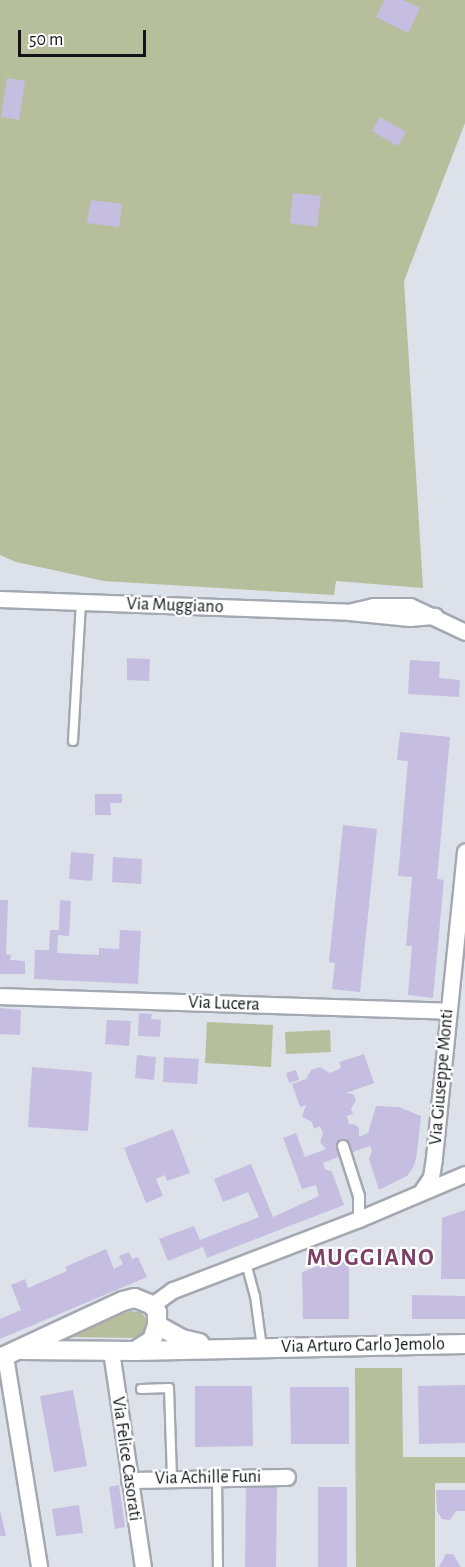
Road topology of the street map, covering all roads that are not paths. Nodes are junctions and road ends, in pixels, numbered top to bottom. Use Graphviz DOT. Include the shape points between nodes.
graph roads {
  1 [pos="0,599"];
  2 [pos="81,603"];
  3 [pos="465,632"];
  4 [pos="73,741"];
  5 [pos="465,852"];
  6 [pos="0,996"];
  7 [pos="448,1011"];
  8 [pos="343,1146"];
  9 [pos="465,1174"];
  10 [pos="422,1192"];
  11 [pos="359,1219"];
  12 [pos="246,1263"];
  13 [pos="152,1305"];
  14 [pos="157,1325"];
  15 [pos="465,1344"];
  16 [pos="228,1347"];
  17 [pos="262,1348"];
  18 [pos="111,1351"];
  19 [pos="135,1351"];
  20 [pos="9,1355"];
  21 [pos="141,1389"];
  22 [pos="217,1477"];
  23 [pos="287,1477"];
  24 [pos="172,1478"];
  25 [pos="129,1480"];
  26 [pos="39,1567"];
  27 [pos="142,1567"];
  28 [pos="218,1567"];
  1 -- 2 [label="street, Via Muggiano"];
  2 -- 3 [label="street, Via Muggiano" via="349,612 373,606 410,606"];
  2 -- 4 [label="lane"];
  5 -- 7 [label="street, Via Giuseppe Monti"];
  6 -- 7 [label="street, Via Lucera"];
  7 -- 10 [label="street, Via Giuseppe Monti" via="432,1173"];
  8 -- 11 [label="street" via="359,1196"];
  9 -- 10 [label="street"];
  10 -- 11 [label="street"];
  11 -- 12 [label="street"];
  12 -- 13 [label="street" via="173,1290"];
  12 -- 17 [label="lane, Via Arturo Carlo Jemolo"];
  13 -- 14 [label="street" via="157,1312"];
  13 -- 20 [label="street" via="135,1298 123,1301"];
  14 -- 16 [label="street, Via Arturo Carlo Jemolo" via="182,1338"];
  14 -- 19 [label="street" via="152,1340"];
  15 -- 17 [label="street, Via Arturo Carlo Jemolo"];
  16 -- 17 [label="street, Via Arturo Carlo Jemolo"];
  16 -- 19 [label="street, Via Arturo Carlo Jemolo"];
  18 -- 19 [label="street, Via Arturo Carlo Jemolo"];
  18 -- 20 [label="street, Via Arturo Carlo Jemolo"];
  18 -- 25 [label="street, Via Felice Casorati"];
  20 -- 26 [label="street"];
  21 -- 24 [label="lane" via="169,1388"];
  22 -- 23 [label="street, Via Achille Funi"];
  22 -- 24 [label="street, Via Achille Funi"];
  22 -- 28 [label="lane"];
  24 -- 25 [label="street, Via Achille Funi"];
  25 -- 27 [label="street, Via Felice Casorati"];
}
